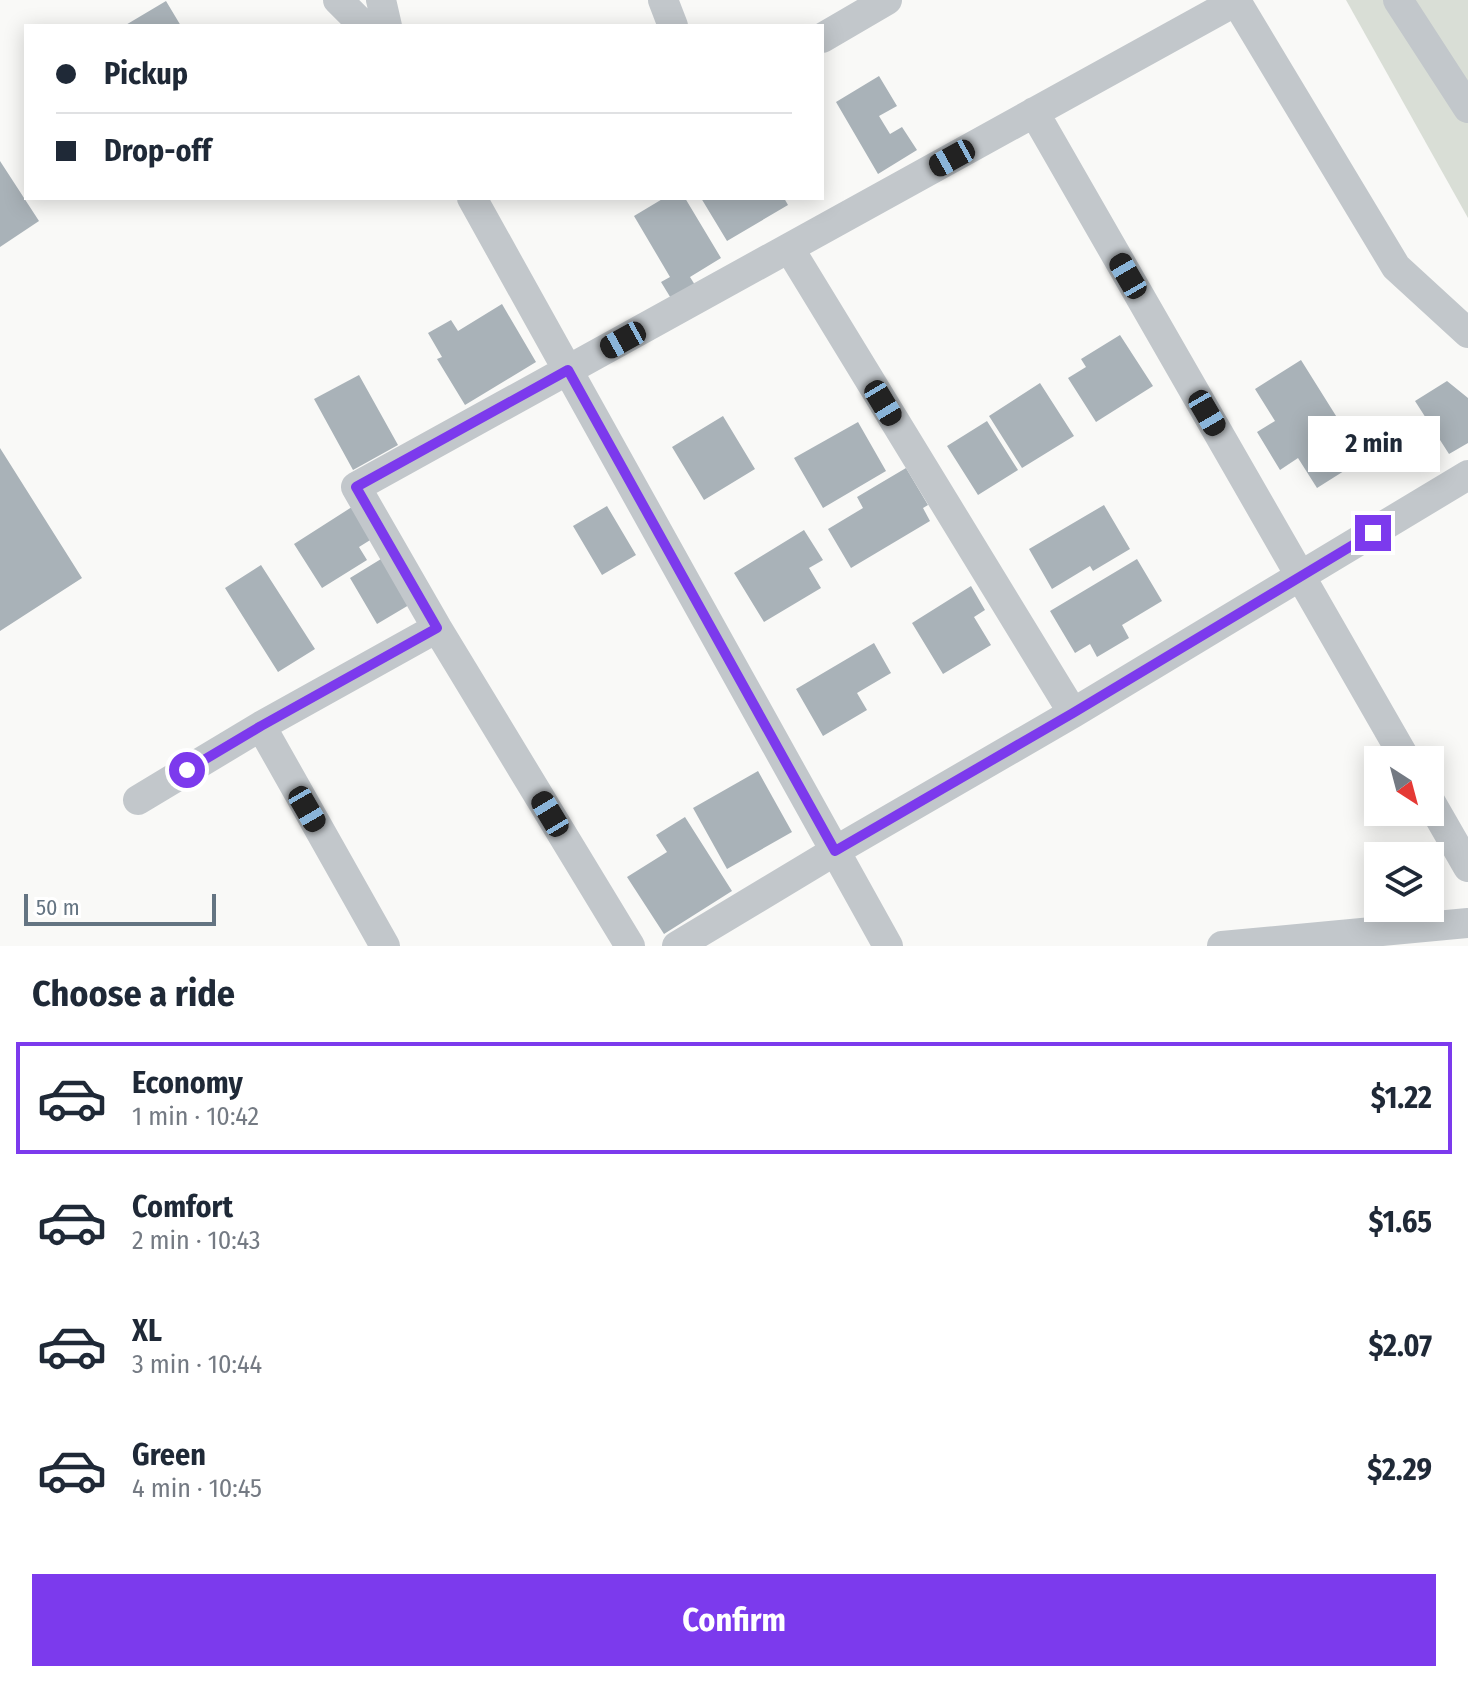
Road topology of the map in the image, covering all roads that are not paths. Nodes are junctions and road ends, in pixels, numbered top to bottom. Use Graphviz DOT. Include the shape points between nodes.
graph roads {
  1 [pos="338,0"];
  2 [pos="381,0"];
  3 [pos="663,0"];
  4 [pos="887,0"];
  5 [pos="1398,0"];
  6 [pos="362,24"];
  7 [pos="387,24"];
  8 [pos="672,24"];
  9 [pos="824,37"];
  10 [pos="1468,108"];
  11 [pos="1034,112"];
  12 [pos="473,200"];
  13 [pos="789,248"];
  14 [pos="1468,333"];
  15 [pos="568,370"];
  16 [pos="1468,475"];
  17 [pos="1301,576"];
  18 [pos="437,628"];
  19 [pos="1073,713"];
  20 [pos="261,726"];
  21 [pos="1398,746"];
  22 [pos="138,800"];
  23 [pos="1444,825"];
  24 [pos="835,851"];
  25 [pos="1468,867"];
  26 [pos="1468,923"];
  27 [pos="385,946"];
  28 [pos="630,946"];
  29 [pos="677,946"];
  30 [pos="888,946"];
  31 [pos="1222,946"];
  1 -- 6 [label="street"];
  2 -- 7 [label="street"];
  3 -- 8 [label="street"];
  4 -- 9 [label="street"];
  5 -- 10 [label="street"];
  11 -- 13 [label="street"];
  11 -- 14 [label="street" via="1236,1 1396,267"];
  11 -- 17 [label="street"];
  12 -- 15 [label="street"];
  13 -- 15 [label="street"];
  13 -- 19 [label="street"];
  15 -- 18 [label="street" via="356,487"];
  15 -- 24 [label="street"];
  16 -- 17 [label="street"];
  17 -- 19 [label="street"];
  17 -- 21 [label="street"];
  18 -- 20 [label="street"];
  18 -- 28 [label="street"];
  19 -- 24 [label="street"];
  20 -- 22 [label="street"];
  20 -- 27 [label="street"];
  23 -- 25 [label="street"];
  24 -- 29 [label="street"];
  24 -- 30 [label="street"];
  26 -- 31 [label="street"];
}
